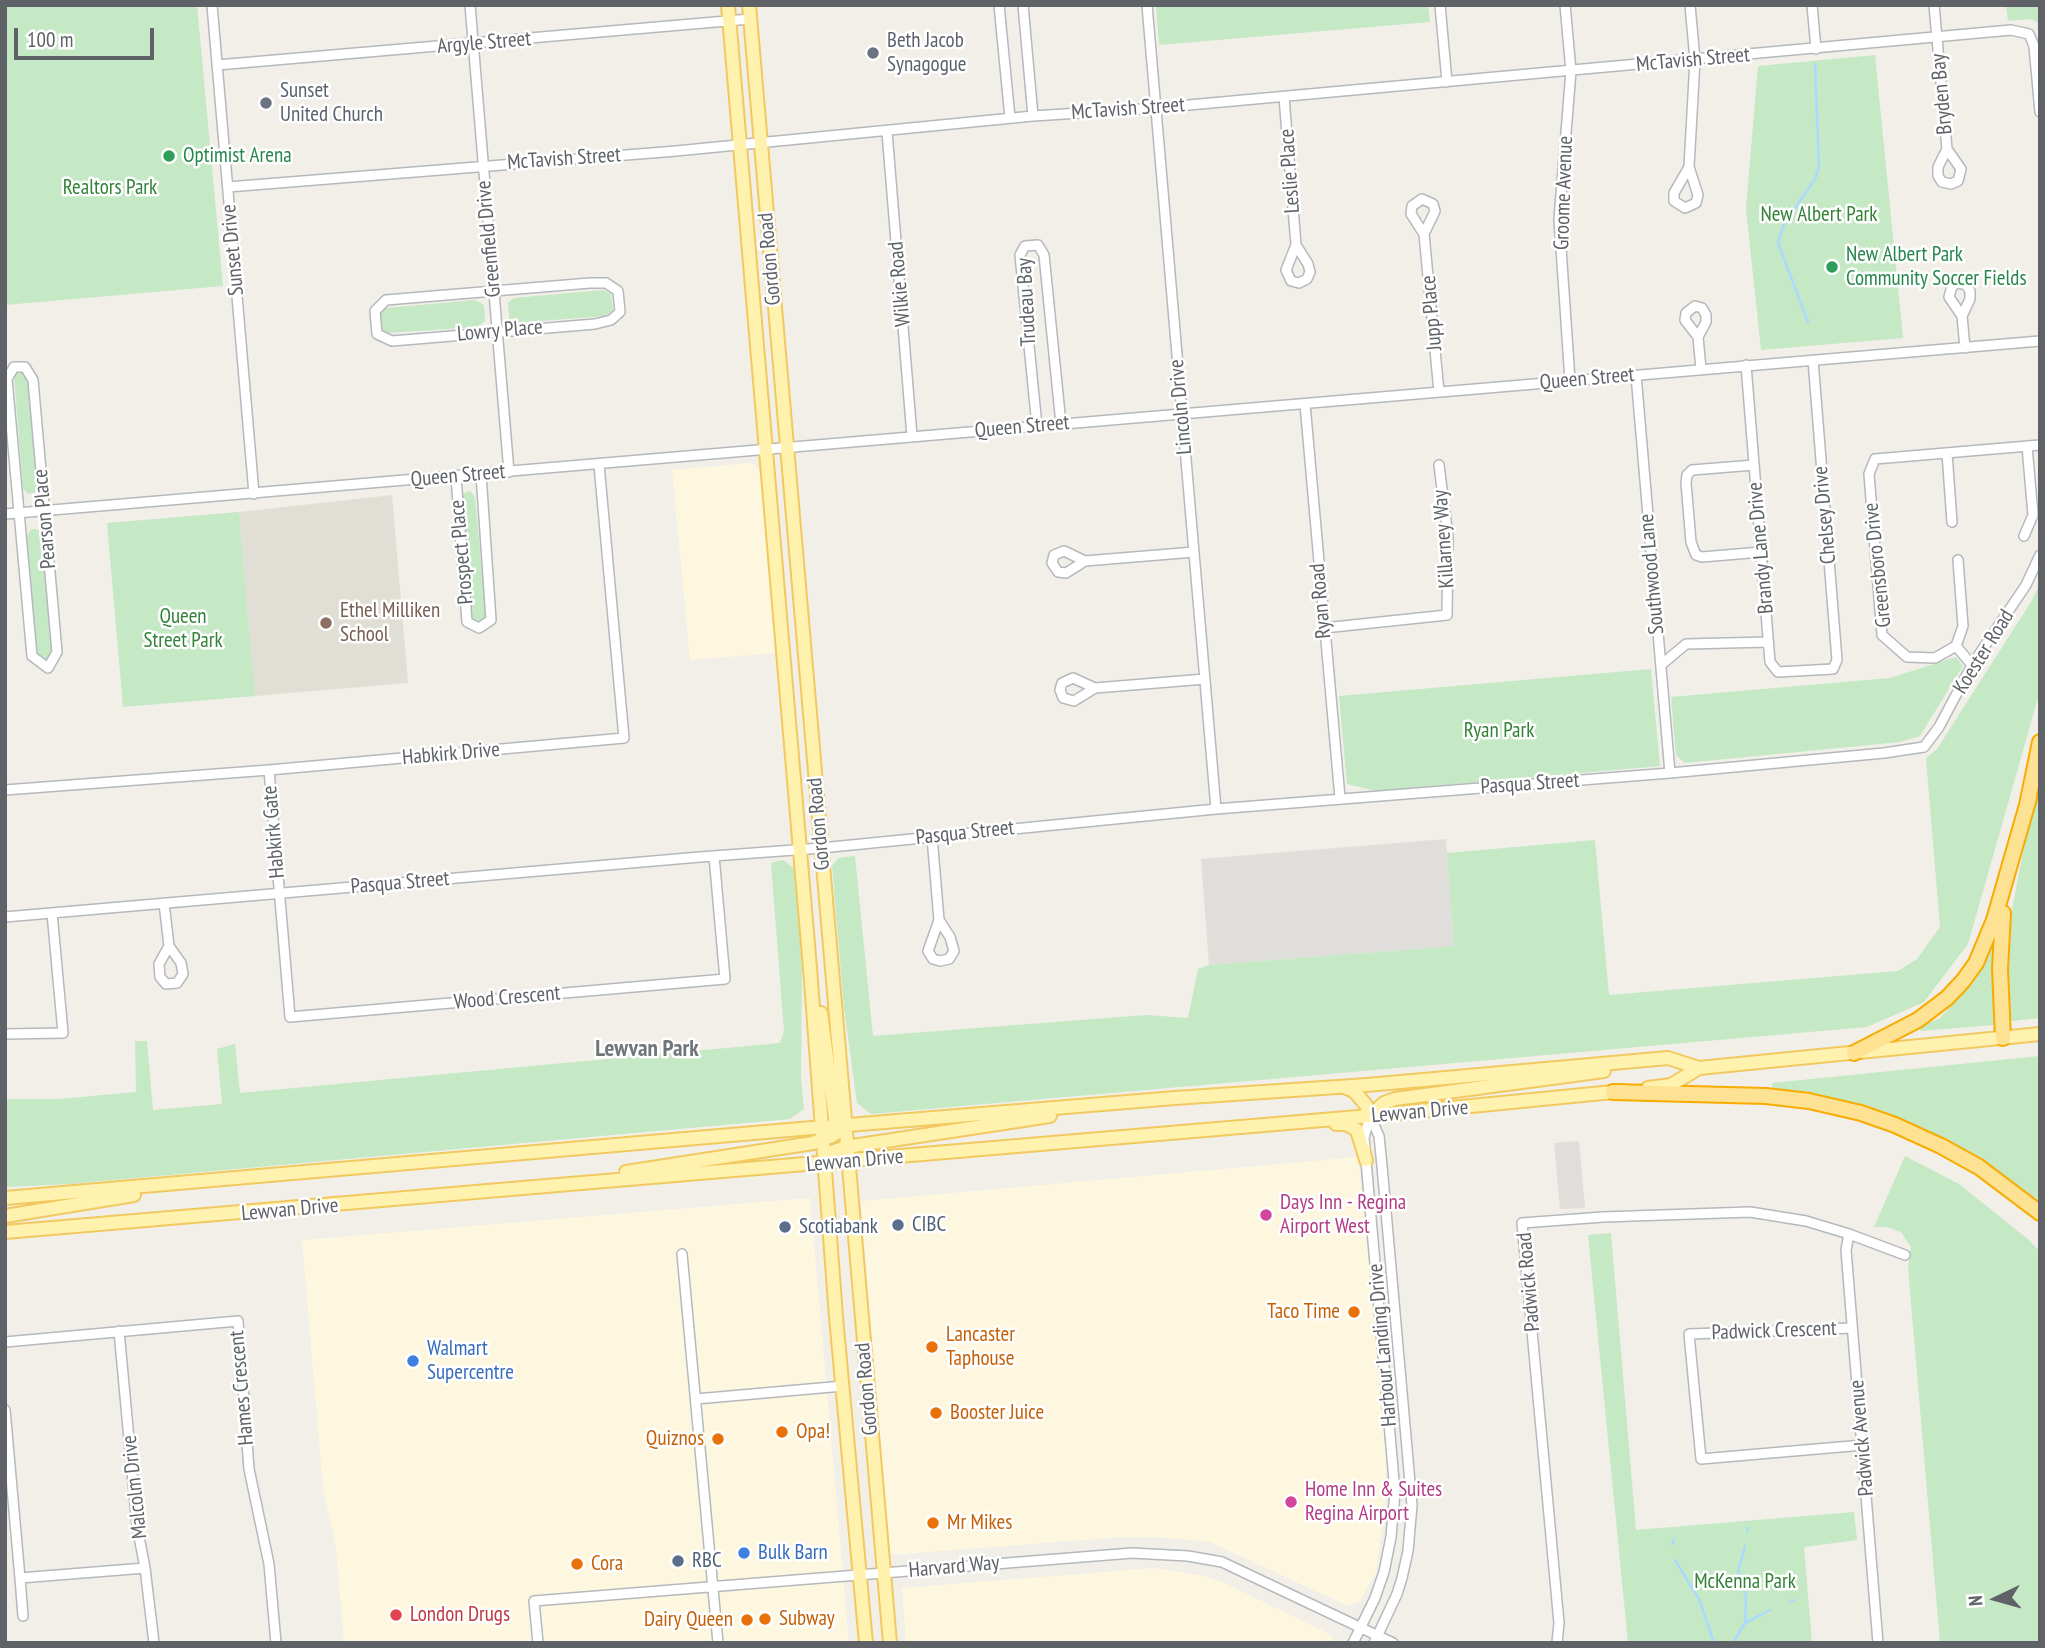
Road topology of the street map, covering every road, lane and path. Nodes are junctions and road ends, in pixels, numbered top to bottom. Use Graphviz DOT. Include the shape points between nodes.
graph roads {
  1 [pos="212,5"];
  2 [pos="470,5"];
  3 [pos="728,5"];
  4 [pos="749,5"];
  5 [pos="999,5"];
  6 [pos="1023,5"];
  7 [pos="1147,5"];
  8 [pos="1440,5"];
  9 [pos="1565,5"];
  10 [pos="1690,5"];
  11 [pos="1812,5"];
  12 [pos="1934,5"];
  13 [pos="750,19"];
  14 [pos="730,21"];
  15 [pos="1937,38"];
  16 [pos="473,44"];
  17 [pos="1816,49"];
  18 [pos="1695,60"];
  19 [pos="217,65"];
  20 [pos="1571,71"];
  21 [pos="1447,82"];
  22 [pos="1284,97"];
  23 [pos="1156,108"];
  24 [pos="2040,112"];
  25 [pos="1033,116"];
  26 [pos="1010,118"];
  27 [pos="887,132"];
  28 [pos="760,143"];
  29 [pos="739,145"];
  30 [pos="1947,149"];
  31 [pos="483,165"];
  32 [pos="1689,167"];
  33 [pos="228,187"];
  34 [pos="1424,234"];
  35 [pos="1296,245"];
  36 [pos="494,290"];
  37 [pos="1962,316"];
  38 [pos="497,331"];
  39 [pos="1698,337"];
  40 [pos="2040,341"];
  41 [pos="1965,348"];
  42 [pos="1813,360"];
  43 [pos="1746,366"];
  44 [pos="1701,369"];
  45 [pos="1636,375"];
  46 [pos="1570,380"];
  47 [pos="1439,391"];
  48 [pos="1305,404"];
  49 [pos="1182,416"];
  50 [pos="1061,424"];
  51 [pos="1037,426"];
  52 [pos="912,436"];
  53 [pos="2040,445"];
  54 [pos="2027,446"];
  55 [pos="787,448"];
  56 [pos="767,450"];
  57 [pos="1947,453"];
  58 [pos="599,465"];
  59 [pos="1439,465"];
  60 [pos="1754,465"];
  61 [pos="509,472"];
  62 [pos="481,474"];
  63 [pos="456,477"];
  64 [pos="254,494"];
  65 [pos="44,511"];
  66 [pos="21,513"];
  67 [pos="5,514"];
  68 [pos="1952,522"];
  69 [pos="2024,536"];
  70 [pos="1194,552"];
  71 [pos="1761,552"];
  72 [pos="2040,555"];
  73 [pos="1958,560"];
  74 [pos="1085,561"];
  75 [pos="1324,628"];
  76 [pos="1768,642"];
  77 [pos="1956,646"];
  78 [pos="1972,665"];
  79 [pos="1661,666"];
  80 [pos="1833,669"];
  81 [pos="1205,679"];
  82 [pos="1095,688"];
  83 [pos="2040,742"];
  84 [pos="1924,747"];
  85 [pos="269,770"];
  86 [pos="1670,773"];
  87 [pos="5,790"];
  88 [pos="2029,798"];
  89 [pos="1340,799"];
  90 [pos="1216,809"];
  91 [pos="932,837"];
  92 [pos="821,848"];
  93 [pos="800,850"];
  94 [pos="714,856"];
  95 [pos="279,894"];
  96 [pos="164,903"];
  97 [pos="52,913"];
  98 [pos="5,917"];
  99 [pos="939,920"];
  100 [pos="169,946"];
  101 [pos="810,968"];
  102 [pos="5,1034"];
  103 [pos="2040,1034"];
  104 [pos="2003,1038"];
  105 [pos="1854,1053"];
  106 [pos="1668,1058"];
  107 [pos="1699,1068"];
  108 [pos="1342,1087"];
  109 [pos="1613,1092"];
  110 [pos="1175,1098"];
  111 [pos="1370,1116"];
  112 [pos="1259,1126"];
  113 [pos="839,1128"];
  114 [pos="821,1134"];
  115 [pos="843,1148"];
  116 [pos="1366,1160"];
  117 [pos="848,1161"];
  118 [pos="824,1163"];
  119 [pos="231,1177"];
  120 [pos="511,1190"];
  121 [pos="5,1198"];
  122 [pos="2040,1213"];
  123 [pos="5,1216"];
  124 [pos="5,1233"];
  125 [pos="1849,1234"];
  126 [pos="682,1254"];
  127 [pos="1905,1255"];
  128 [pos="1852,1328"];
  129 [pos="119,1331"];
  130 [pos="5,1342"];
  131 [pos="843,1386"];
  132 [pos="696,1399"];
  133 [pos="5,1410"];
  134 [pos="1863,1445"];
  135 [pos="145,1568"];
  136 [pos="883,1574"];
  137 [pos="859,1575"];
  138 [pos="20,1578"];
  139 [pos="713,1587"];
  140 [pos="23,1616"];
  141 [pos="1360,1626"];
  142 [pos="1376,1639"];
  143 [pos="154,1643"];
  144 [pos="276,1643"];
  145 [pos="538,1643"];
  146 [pos="719,1643"];
  147 [pos="866,1643"];
  148 [pos="890,1643"];
  149 [pos="1353,1643"];
  150 [pos="1393,1643"];
  151 [pos="1557,1643"];
  152 [pos="1878,1643"];
  1 -- 19 [label="street, Sunset Drive"];
  2 -- 16 [label="street, Greenfield Drive"];
  3 -- 14 [label="main road, Gordon Road"];
  4 -- 13 [label="main road, Gordon Road"];
  5 -- 26 [label="street"];
  6 -- 25 [label="street"];
  7 -- 23 [label="street, Lincoln Drive"];
  8 -- 21 [label="street"];
  9 -- 20 [label="street, Groome Avenue"];
  10 -- 18 [label="street"];
  11 -- 17 [label="street"];
  12 -- 15 [label="street, Bryden Bay"];
  13 -- 14 [label="street, Argyle Street"];
  13 -- 28 [label="main road, Gordon Road"];
  14 -- 16 [label="street, Argyle Street"];
  14 -- 29 [label="main road, Gordon Road"];
  15 -- 17 [label="street, McTavish Street"];
  15 -- 24 [label="street, McTavish Street" via="2011,30 2029,34"];
  15 -- 30 [label="street, Bryden Bay"];
  16 -- 19 [label="street, Argyle Street"];
  16 -- 31 [label="street, Greenfield Drive"];
  17 -- 18 [label="street, McTavish Street"];
  18 -- 20 [label="street, McTavish Street"];
  18 -- 32 [label="street"];
  19 -- 33 [label="street, Sunset Drive"];
  20 -- 21 [label="street, McTavish Street"];
  20 -- 46 [label="street, Groome Avenue" via="1559,219"];
  21 -- 22 [label="street, McTavish Street"];
  22 -- 23 [label="street, McTavish Street"];
  22 -- 35 [label="street, Leslie Place"];
  23 -- 25 [label="street, McTavish Street"];
  23 -- 49 [label="street, Lincoln Drive"];
  25 -- 26 [label="street, McTavish Street"];
  26 -- 27 [label="street, McTavish Street"];
  27 -- 28 [label="street, McTavish Street"];
  27 -- 52 [label="street, Wilkie Road"];
  28 -- 29 [label="street, McTavish Street"];
  28 -- 55 [label="main road, Gordon Road"];
  29 -- 31 [label="street, McTavish Street"];
  29 -- 56 [label="main road, Gordon Road"];
  31 -- 33 [label="street, McTavish Street"];
  31 -- 36 [label="street, Greenfield Drive"];
  33 -- 64 [label="street, Sunset Drive"];
  34 -- 47 [label="street, Jupp Place"];
  36 -- 38 [label="street, Greenfield Drive"];
  36 -- 38 [label="street, Lowry Place" via="386,300 375,311 377,334 392,341"];
  36 -- 38 [label="street, Lowry Place" via="606,283 618,291 620,312 595,324"];
  37 -- 41 [label="street"];
  38 -- 61 [label="street, Greenfield Drive"];
  39 -- 44 [label="street"];
  40 -- 41 [label="street, Queen Street"];
  41 -- 42 [label="street, Queen Street"];
  42 -- 43 [label="street, Queen Street"];
  42 -- 80 [label="street, Chelsey Drive" via="1837,660"];
  43 -- 44 [label="street, Queen Street"];
  43 -- 60 [label="street, Brandy Lane Drive"];
  44 -- 45 [label="street, Queen Street"];
  45 -- 46 [label="street, Queen Street"];
  45 -- 79 [label="street, Southwood Lane"];
  46 -- 47 [label="street, Queen Street"];
  47 -- 48 [label="street, Queen Street"];
  48 -- 49 [label="street, Queen Street"];
  48 -- 75 [label="street, Ryan Road"];
  49 -- 50 [label="street, Queen Street"];
  49 -- 70 [label="street, Lincoln Drive"];
  50 -- 51 [label="street, Queen Street"];
  50 -- 51 [label="street, Trudeau Bay" via="1044,255 1038,245 1025,246 1020,255"];
  51 -- 52 [label="street, Queen Street"];
  52 -- 55 [label="street, Queen Street"];
  53 -- 54 [label="street, Greensboro Drive"];
  54 -- 57 [label="street, Greensboro Drive"];
  54 -- 69 [label="street" via="2033,515"];
  55 -- 56 [label="street, Queen Street"];
  55 -- 92 [label="main road, Gordon Road"];
  56 -- 58 [label="street, Queen Street"];
  56 -- 93 [label="main road, Gordon Road"];
  57 -- 68 [label="street"];
  57 -- 77 [label="street, Greensboro Drive" via="1875,459 1869,474 1882,635 1907,657 1935,657"];
  58 -- 61 [label="street, Queen Street"];
  58 -- 85 [label="street, Habkirk Drive" via="624,738"];
  59 -- 75 [label="street, Killarney Way" via="1448,536 1447,615"];
  60 -- 71 [label="street, Brandy Lane Drive"];
  60 -- 71 [label="street" via="1692,470 1687,475 1687,495 1696,555"];
  61 -- 62 [label="street, Queen Street"];
  62 -- 63 [label="street, Queen Street"];
  62 -- 63 [label="street, Prospect Place" via="492,620 479,628 467,622"];
  63 -- 64 [label="street, Queen Street"];
  64 -- 65 [label="street, Queen Street"];
  65 -- 66 [label="street, Queen Street"];
  65 -- 66 [label="street, Pearson Place" via="33,380 24,366 14,367 7,379"];
  65 -- 66 [label="street, Pearson Place" via="57,652 48,667 32,656"];
  66 -- 67 [label="street, Queen Street"];
  70 -- 74 [label="street"];
  70 -- 81 [label="street, Lincoln Drive"];
  71 -- 76 [label="street, Brandy Lane Drive"];
  72 -- 78 [label="street, Koester Road" via="2026,585"];
  73 -- 77 [label="street" via="1963,626"];
  75 -- 89 [label="street, Ryan Road"];
  76 -- 79 [label="street" via="1686,643"];
  76 -- 80 [label="street, Brandy Lane Drive" via="1770,662 1778,672"];
  77 -- 78 [label="street"];
  78 -- 84 [label="street, Koester Road"];
  79 -- 86 [label="street, Southwood Lane"];
  81 -- 82 [label="street"];
  81 -- 90 [label="street, Lincoln Drive"];
  83 -- 88 [label="highway"];
  84 -- 86 [label="street, Pasqua Street"];
  85 -- 87 [label="street, Habkirk Drive"];
  85 -- 95 [label="street, Habkirk Gate"];
  86 -- 89 [label="street, Pasqua Street"];
  88 -- 104 [label="highway" via="2002,919"];
  88 -- 105 [label="highway" via="1994,920 1969,973 1918,1020"];
  89 -- 90 [label="street, Pasqua Street"];
  90 -- 91 [label="street, Pasqua Street"];
  91 -- 92 [label="street, Pasqua Street"];
  91 -- 99 [label="street"];
  92 -- 93 [label="street, Pasqua Street"];
  92 -- 113 [label="main road, Gordon Road"];
  93 -- 94 [label="street, Pasqua Street"];
  93 -- 101 [label="main road, Gordon Road"];
  94 -- 95 [label="street, Pasqua Street"];
  94 -- 95 [label="street, Wood Crescent" via="725,979 290,1017"];
  95 -- 96 [label="street, Pasqua Street"];
  96 -- 97 [label="street, Pasqua Street"];
  96 -- 100 [label="street"];
  97 -- 98 [label="street, Pasqua Street"];
  97 -- 102 [label="street" via="63,1033"];
  101 -- 113 [label="main road" via="817,985"];
  101 -- 114 [label="main road, Gordon Road"];
  103 -- 104 [label="main road, Lewvan Drive"];
  104 -- 105 [label="main road, Lewvan Drive"];
  105 -- 107 [label="main road, Lewvan Drive"];
  106 -- 107 [label="main road, Lewvan Drive"];
  106 -- 108 [label="main road, Lewvan Drive"];
  106 -- 111 [label="main road" via="1600,1072 1395,1099 1384,1102"];
  107 -- 109 [label="main road, Lewvan Drive" via="1671,1085"];
  108 -- 110 [label="main road, Lewvan Drive"];
  108 -- 111 [label="main road" via="1354,1091"];
  109 -- 111 [label="main road, Lewvan Drive"];
  109 -- 122 [label="highway" via="1766,1096 1861,1113 1979,1167"];
  110 -- 113 [label="main road, Lewvan Drive"];
  110 -- 115 [label="main road"];
  111 -- 112 [label="main road, Lewvan Drive"];
  111 -- 116 [label="street, Harbour Landing Drive" via="1364,1138"];
  111 -- 142 [label="street, Harbour Landing Drive" via="1379,1136 1412,1505 1402,1578"];
  112 -- 116 [label="main road" via="1346,1124 1357,1130"];
  112 -- 117 [label="main road, Lewvan Drive"];
  113 -- 114 [label="main road"];
  113 -- 115 [label="main road, Gordon Road"];
  114 -- 118 [label="main road, Gordon Road"];
  114 -- 119 [label="main road, Lewvan Drive"];
  114 -- 120 [label="main road" via="800,1146"];
  115 -- 117 [label="main road, Gordon Road"];
  115 -- 118 [label="main road" via="826,1155"];
  116 -- 141 [label="street, Harbour Landing Drive" via="1395,1492 1384,1572"];
  117 -- 118 [label="main road, Lewvan Drive"];
  117 -- 136 [label="main road, Gordon Road"];
  118 -- 120 [label="main road, Lewvan Drive"];
  118 -- 131 [label="main road, Gordon Road"];
  119 -- 121 [label="main road, Lewvan Drive"];
  119 -- 123 [label="main road"];
  120 -- 124 [label="main road, Lewvan Drive"];
  125 -- 127 [label="street, Padwick Road"];
  125 -- 128 [label="street, Padwick Avenue" via="1846,1250"];
  125 -- 151 [label="street, Padwick Road" via="1750,1212 1522,1223 1559,1623"];
  126 -- 132 [label="street"];
  128 -- 134 [label="street, Padwick Avenue"];
  128 -- 134 [label="street, Padwick Crescent" via="1689,1334 1700,1459"];
  129 -- 130 [label="street, Hames Crescent"];
  129 -- 135 [label="street, Malcolm Drive"];
  129 -- 144 [label="street, Hames Crescent" via="238,1321 249,1469 269,1564"];
  131 -- 132 [label="street"];
  131 -- 137 [label="main road, Gordon Road"];
  132 -- 139 [label="street"];
  133 -- 138 [label="street"];
  134 -- 152 [label="street, Padwick Avenue"];
  135 -- 138 [label="street"];
  135 -- 143 [label="street, Malcolm Drive"];
  136 -- 137 [label="street, Harvard Way"];
  136 -- 141 [label="street, Harvard Way" via="1132,1553 1188,1556 1231,1566"];
  136 -- 148 [label="main road, Gordon Road"];
  137 -- 139 [label="street, Harvard Way"];
  137 -- 147 [label="main road, Gordon Road"];
  138 -- 140 [label="street"];
  139 -- 145 [label="street, Harvard Way" via="534,1601"];
  139 -- 146 [label="street"];
  141 -- 142 [label="street, Harvard Way"];
  141 -- 149 [label="street, Harbour Landing Drive"];
  142 -- 150 [label="street, Harvard Way"];
}
